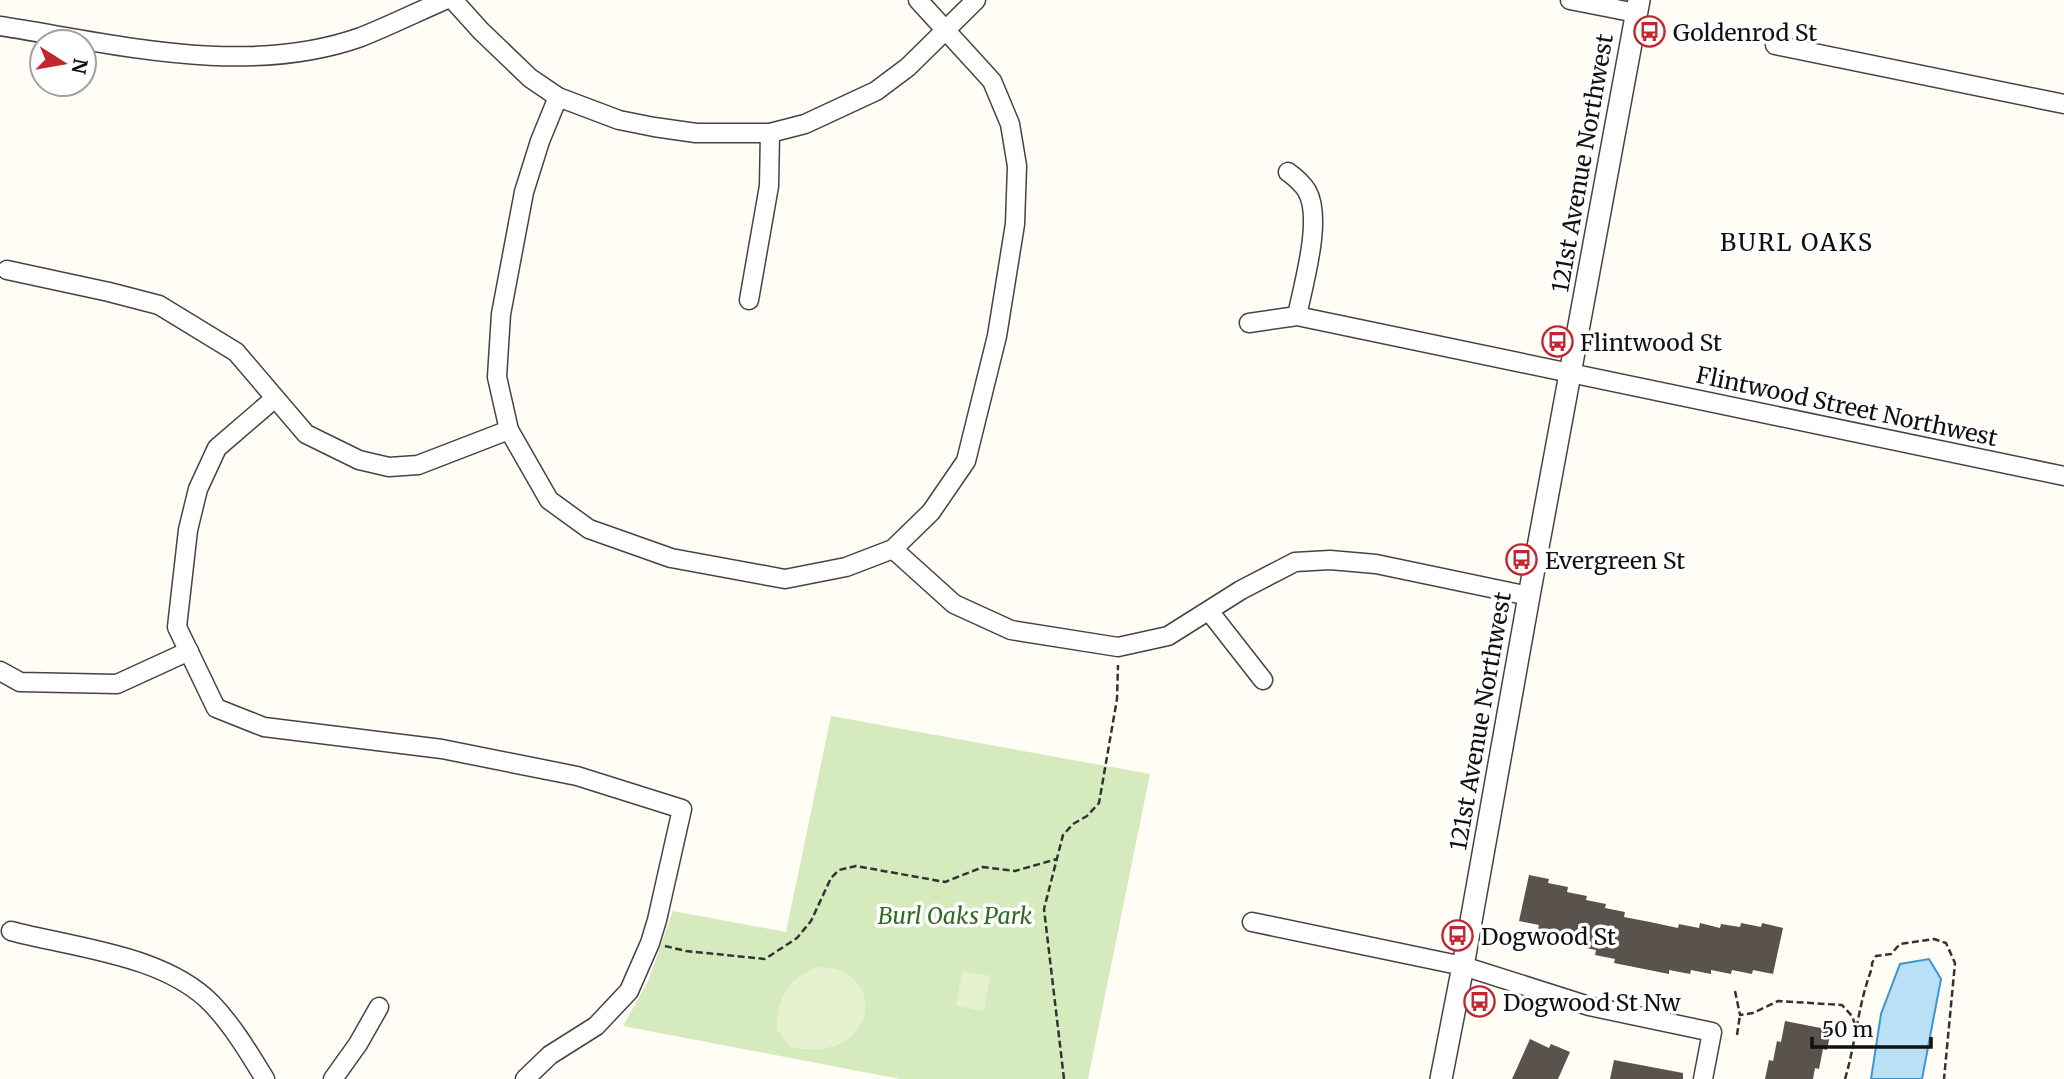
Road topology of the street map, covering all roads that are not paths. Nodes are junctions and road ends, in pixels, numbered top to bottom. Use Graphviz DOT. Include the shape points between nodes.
graph roads {
  1 [pos="444,0"];
  2 [pos="453,0"];
  3 [pos="918,0"];
  4 [pos="976,0"];
  5 [pos="1570,0"];
  6 [pos="1637,6"];
  7 [pos="0,26"];
  8 [pos="947,29"];
  9 [pos="1775,45"];
  10 [pos="558,97"];
  11 [pos="2064,104"];
  12 [pos="770,133"];
  13 [pos="1288,172"];
  14 [pos="7,270"];
  15 [pos="749,300"];
  16 [pos="1297,316"];
  17 [pos="1249,323"];
  18 [pos="1569,374"];
  19 [pos="274,399"];
  20 [pos="509,430"];
  21 [pos="2064,476"];
  22 [pos="893,549"];
  23 [pos="1529,596"];
  24 [pos="1209,611"];
  25 [pos="189,651"];
  26 [pos="0,671"];
  27 [pos="1263,680"];
  28 [pos="1252,922"];
  29 [pos="11,931"];
  30 [pos="1463,966"];
  31 [pos="379,1007"];
  32 [pos="265,1079"];
  33 [pos="333,1079"];
  34 [pos="525,1079"];
  35 [pos="1441,1079"];
  36 [pos="1703,1079"];
  1 -- 7 [label="street" via="360,37 286,53 232,57 175,54"];
  2 -- 10 [label="street" via="530,78"];
  3 -- 8 [label="street"];
  4 -- 8 [label="street"];
  5 -- 6 [label="street"];
  6 -- 18 [label="street, 121st Avenue Northwest"];
  8 -- 12 [label="street" via="876,90 805,124"];
  8 -- 22 [label="street" via="992,81 1010,124 1017,166 1016,224 997,337 966,461 931,512"];
  9 -- 11 [label="street"];
  10 -- 12 [label="street" via="619,120 654,127 696,133"];
  10 -- 20 [label="street" via="524,192 501,314 497,377"];
  12 -- 15 [label="street" via="769,186"];
  13 -- 16 [label="street" via="1308,193 1313,214"];
  14 -- 19 [label="street" via="159,305 236,352"];
  16 -- 17 [label="street, Flintwood Street Northwest"];
  16 -- 18 [label="street, Flintwood Street Northwest"];
  18 -- 21 [label="street, Flintwood Street Northwest"];
  18 -- 23 [label="street, 121st Avenue Northwest"];
  19 -- 20 [label="street" via="306,433 359,460 389,467 418,466"];
  19 -- 25 [label="street" via="217,448 198,489 184,555 177,627"];
  20 -- 22 [label="street" via="549,500 589,529 671,558 785,579 846,567"];
  22 -- 24 [label="street" via="954,604 1011,630 1118,647 1168,636"];
  23 -- 24 [label="street" via="1376,564 1295,562"];
  23 -- 30 [label="street, 121st Avenue Northwest"];
  24 -- 27 [label="street"];
  25 -- 26 [label="street" via="117,684 20,682"];
  25 -- 34 [label="street" via="216,708 264,727 442,749 577,776 682,809 650,943 629,991 596,1026 550,1055"];
  28 -- 30 [label="street"];
  29 -- 32 [label="street" via="135,960 179,977 211,1003"];
  30 -- 35 [label="street, 121st Avenue Northwest"];
  30 -- 36 [label="street" via="1589,1006 1712,1032"];
  31 -- 33 [label="street"];
}
